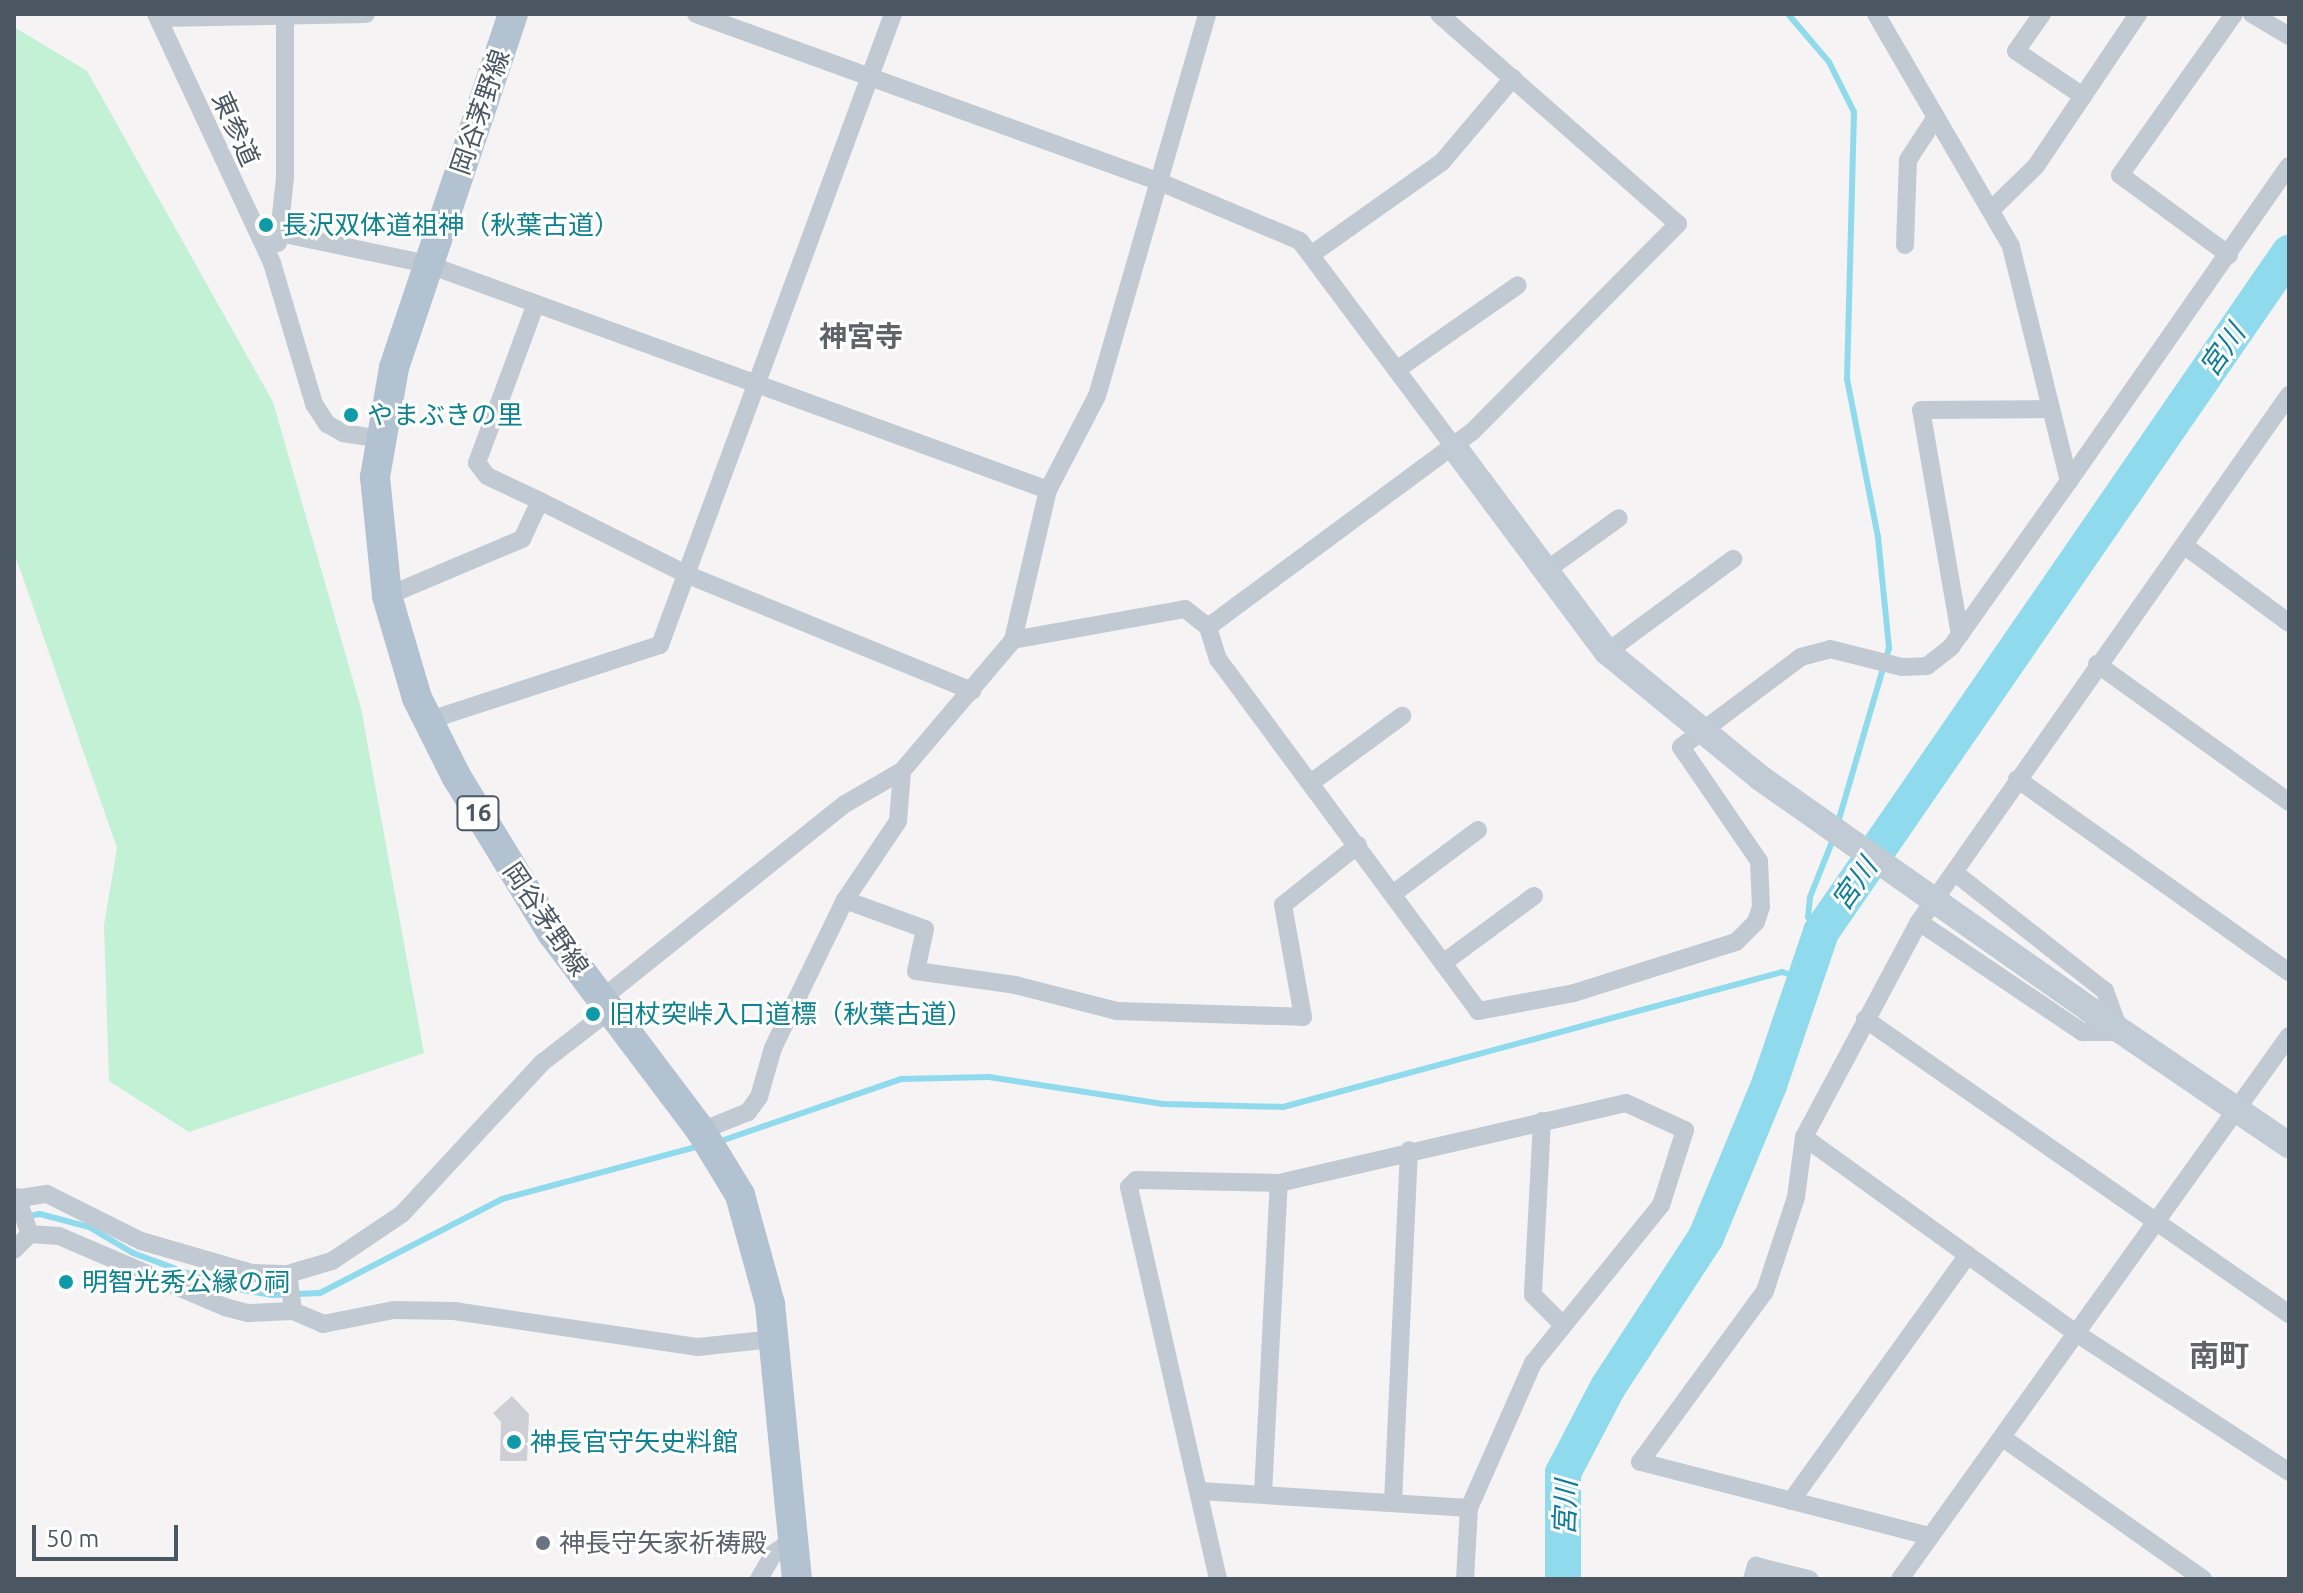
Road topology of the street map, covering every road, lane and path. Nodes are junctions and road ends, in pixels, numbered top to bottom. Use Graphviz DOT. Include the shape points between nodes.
graph roads {
  1 [pos="366,14"];
  2 [pos="513,14"];
  3 [pos="696,14"];
  4 [pos="893,14"];
  5 [pos="1207,14"];
  6 [pos="1439,14"];
  7 [pos="2042,14"];
  8 [pos="2138,14"];
  9 [pos="2234,14"];
  10 [pos="2252,14"];
  11 [pos="1877,15"];
  12 [pos="157,16"];
  13 [pos="285,16"];
  14 [pos="2289,36"];
  15 [pos="869,78"];
  16 [pos="1513,78"];
  17 [pos="2083,96"];
  18 [pos="1936,117"];
  19 [pos="2289,166"];
  20 [pos="1155,180"];
  21 [pos="1991,210"];
  22 [pos="280,233"];
  23 [pos="1905,245"];
  24 [pos="1312,254"];
  25 [pos="2229,255"];
  26 [pos="272,263"];
  27 [pos="427,264"];
  28 [pos="1518,285"];
  29 [pos="535,306"];
  30 [pos="1398,369"];
  31 [pos="760,387"];
  32 [pos="2289,395"];
  33 [pos="2051,409"];
  34 [pos="379,439"];
  35 [pos="1454,447"];
  36 [pos="2069,481"];
  37 [pos="1048,490"];
  38 [pos="540,501"];
  39 [pos="1619,518"];
  40 [pos="2185,546"];
  41 [pos="1733,559"];
  42 [pos="1548,569"];
  43 [pos="688,575"];
  44 [pos="387,596"];
  45 [pos="2289,623"];
  46 [pos="1208,627"];
  47 [pos="1960,635"];
  48 [pos="1013,640"];
  49 [pos="1607,652"];
  50 [pos="2097,664"];
  51 [pos="972,691"];
  52 [pos="1402,716"];
  53 [pos="427,721"];
  54 [pos="1698,731"];
  55 [pos="902,771"];
  56 [pos="2017,779"];
  57 [pos="1312,782"];
  58 [pos="2289,802"];
  59 [pos="1478,830"];
  60 [pos="1358,845"];
  61 [pos="1954,872"];
  62 [pos="1394,893"];
  63 [pos="1534,896"];
  64 [pos="845,900"];
  65 [pos="1919,922"];
  66 [pos="1443,963"];
  67 [pos="2289,972"];
  68 [pos="605,1005"];
  69 [pos="1865,1019"];
  70 [pos="2120,1032"];
  71 [pos="2289,1036"];
  72 [pos="2235,1112"];
  73 [pos="1542,1121"];
  74 [pos="1804,1137"];
  75 [pos="707,1140"];
  76 [pos="2289,1145"];
  77 [pos="1409,1150"];
  78 [pos="1279,1183"];
  79 [pos="17,1201"];
  80 [pos="2155,1225"];
  81 [pos="29,1230"];
  82 [pos="14,1250"];
  83 [pos="1968,1255"];
  84 [pos="292,1294"];
  85 [pos="2289,1314"];
  86 [pos="1563,1325"];
  87 [pos="2079,1335"];
  88 [pos="774,1339"];
  89 [pos="2003,1438"];
  90 [pos="2289,1472"];
  91 [pos="1200,1491"];
  92 [pos="1263,1494"];
  93 [pos="1791,1501"];
  94 [pos="1393,1502"];
  95 [pos="1469,1508"];
  96 [pos="1929,1536"];
  97 [pos="793,1540"];
  98 [pos="759,1579"];
  99 [pos="797,1579"];
  100 [pos="1218,1579"];
  101 [pos="1465,1579"];
  102 [pos="1752,1579"];
  103 [pos="1809,1579"];
  104 [pos="1900,1579"];
  105 [pos="2203,1579"];
  1 -- 13 [label="street"];
  2 -- 27 [label="main road, 岡谷茅野線 / 16"];
  3 -- 15 [label="street"];
  4 -- 15 [label="street"];
  5 -- 20 [label="street"];
  6 -- 16 [label="street"];
  7 -- 17 [label="street" via="2016,51"];
  8 -- 17 [label="street"];
  9 -- 25 [label="street" via="2120,175"];
  10 -- 14 [label="street"];
  11 -- 18 [label="street"];
  12 -- 13 [label="street"];
  12 -- 26 [label="street, 東参道"];
  13 -- 22 [label="street"];
  15 -- 20 [label="street"];
  15 -- 31 [label="street"];
  16 -- 24 [label="street" via="1442,162"];
  16 -- 35 [label="street" via="1678,224"];
  17 -- 21 [label="street" via="2036,166"];
  18 -- 21 [label="street"];
  18 -- 23 [label="street" via="1908,160"];
  19 -- 25 [label="street"];
  20 -- 24 [label="street" via="1280,230"];
  20 -- 37 [label="street" via="1097,396"];
  21 -- 33 [label="street" via="2011,246"];
  22 -- 26 [label="street"];
  22 -- 27 [label="street"];
  24 -- 30 [label="street"];
  25 -- 36 [label="street"];
  26 -- 34 [label="street, 東参道" via="314,404 327,424 343,433"];
  27 -- 29 [label="street"];
  27 -- 34 [label="main road, 岡谷茅野線 / 16"];
  28 -- 30 [label="street"];
  29 -- 31 [label="street"];
  29 -- 38 [label="street" via="477,463 487,476"];
  30 -- 35 [label="street"];
  31 -- 37 [label="street"];
  31 -- 43 [label="street"];
  32 -- 40 [label="street"];
  33 -- 36 [label="street"];
  33 -- 47 [label="street" via="1921,410"];
  34 -- 44 [label="main road, 岡谷茅野線 / 16" via="375,513"];
  35 -- 42 [label="street"];
  35 -- 46 [label="street"];
  36 -- 47 [label="street"];
  37 -- 48 [label="street"];
  38 -- 43 [label="street"];
  38 -- 44 [label="street" via="522,539"];
  39 -- 42 [label="street"];
  40 -- 45 [label="street"];
  40 -- 50 [label="street"];
  41 -- 49 [label="street"];
  42 -- 49 [label="street"];
  43 -- 51 [label="street"];
  43 -- 53 [label="street" via="660,645"];
  44 -- 53 [label="main road, 岡谷茅野線 / 16"];
  46 -- 48 [label="street" via="1185,609"];
  46 -- 57 [label="street" via="1218,659"];
  47 -- 54 [label="street" via="1927,666 1902,667 1830,649 1801,657"];
  48 -- 51 [label="street"];
  49 -- 54 [label="street"];
  50 -- 56 [label="street"];
  50 -- 58 [label="street"];
  51 -- 55 [label="street"];
  52 -- 57 [label="street"];
  53 -- 68 [label="main road, 岡谷茅野線 / 16" via="544,921"];
  54 -- 66 [label="street" via="1681,747 1759,861 1761,907 1756,922 1736,942 1574,993 1478,1011"];
  54 -- 70 [label="street, bridge"];
  55 -- 64 [label="street" via="898,821"];
  55 -- 68 [label="street" via="845,804"];
  56 -- 61 [label="street"];
  56 -- 67 [label="street"];
  57 -- 60 [label="street"];
  59 -- 62 [label="street"];
  60 -- 62 [label="street"];
  60 -- 64 [label="street" via="1283,905 1303,1017 1117,1011 1015,985 916,971 925,929"];
  61 -- 65 [label="street"];
  61 -- 70 [label="street" via="2105,991"];
  62 -- 66 [label="street"];
  63 -- 66 [label="street"];
  64 -- 75 [label="street" via="773,1048 759,1097 748,1112"];
  65 -- 69 [label="street"];
  65 -- 70 [label="street" via="2082,1032"];
  68 -- 75 [label="main road, 岡谷茅野線 / 16"];
  68 -- 84 [label="street" via="543,1062 383,1231 332,1261"];
  69 -- 74 [label="street"];
  69 -- 80 [label="street"];
  70 -- 72 [label="street"];
  71 -- 72 [label="street"];
  72 -- 76 [label="street"];
  72 -- 80 [label="street"];
  73 -- 77 [label="street"];
  73 -- 86 [label="street" via="1533,1295"];
  73 -- 86 [label="street" via="1626,1103 1685,1130 1661,1205"];
  74 -- 83 [label="street"];
  74 -- 93 [label="street" via="1796,1197 1765,1291 1640,1462"];
  75 -- 88 [label="main road, 岡谷茅野線 / 16" via="757,1243"];
  77 -- 78 [label="street"];
  77 -- 94 [label="street"];
  78 -- 91 [label="street" via="1136,1180 1129,1187"];
  78 -- 92 [label="street"];
  79 -- 81 [label="street"];
  79 -- 84 [label="street" via="47,1194 141,1241 252,1273"];
  80 -- 85 [label="street"];
  80 -- 87 [label="street"];
  81 -- 82 [label="street"];
  81 -- 84 [label="street" via="59,1236 248,1313"];
  83 -- 87 [label="street"];
  83 -- 93 [label="street"];
  84 -- 88 [label="street" via="323,1324 394,1310 454,1311 698,1347"];
  86 -- 95 [label="street" via="1533,1363"];
  87 -- 89 [label="street"];
  87 -- 90 [label="street"];
  88 -- 97 [label="main road, 岡谷茅野線 / 16"];
  89 -- 96 [label="street"];
  89 -- 105 [label="street"];
  91 -- 92 [label="street"];
  91 -- 100 [label="street"];
  92 -- 94 [label="street"];
  93 -- 96 [label="street"];
  94 -- 95 [label="street"];
  95 -- 101 [label="street"];
  96 -- 104 [label="street"];
  97 -- 98 [label="street" via="774,1553"];
  97 -- 99 [label="main road, 岡谷茅野線 / 16"];
  102 -- 103 [label="street" via="1756,1566"];
}
